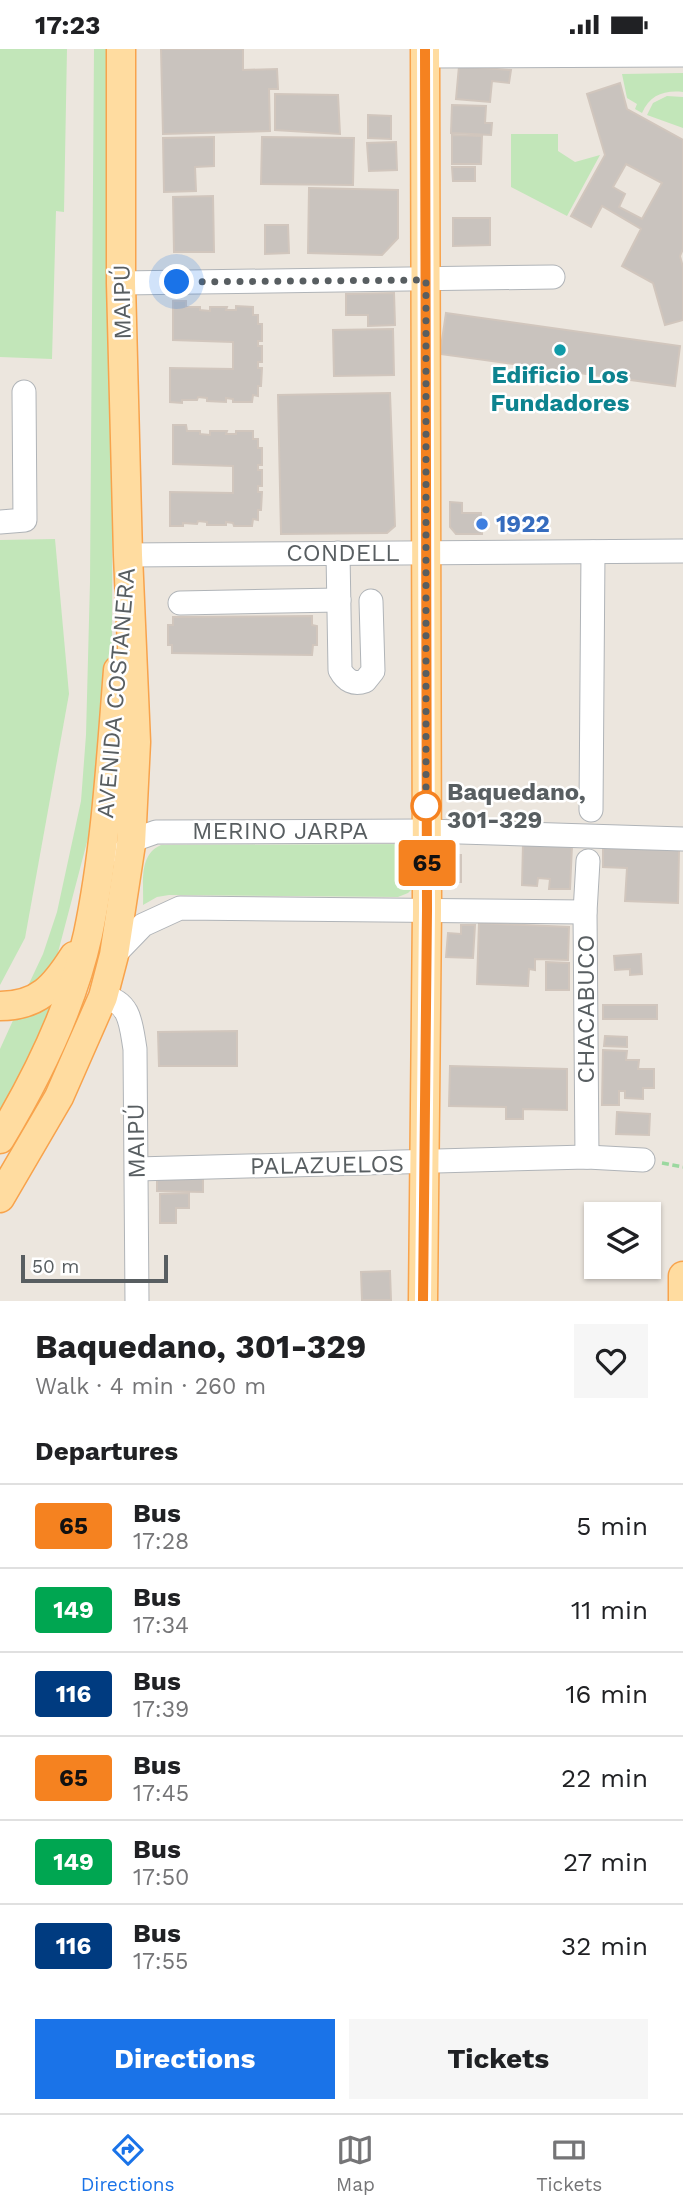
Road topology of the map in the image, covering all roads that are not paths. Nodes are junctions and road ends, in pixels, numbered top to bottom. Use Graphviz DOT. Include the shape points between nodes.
graph roads {
  1 [pos="121,49"];
  2 [pos="425,52"];
  3 [pos="683,55"];
  4 [pos="553,277"];
  5 [pos="426,280"];
  6 [pos="121,283"];
  7 [pos="24,392"];
  8 [pos="0,522"];
  9 [pos="683,551"];
  10 [pos="593,552"];
  11 [pos="338,553"];
  12 [pos="426,553"];
  13 [pos="128,555"];
  14 [pos="339,600"];
  15 [pos="371,601"];
  16 [pos="180,603"];
  17 [pos="591,810"];
  18 [pos="426,831"];
  19 [pos="683,839"];
  20 [pos="131,844"];
  21 [pos="588,861"];
  22 [pos="98,878"];
  23 [pos="427,910"];
  24 [pos="585,912"];
  25 [pos="87,936"];
  26 [pos="114,954"];
  27 [pos="103,997"];
  28 [pos="0,1006"];
  29 [pos="0,1139"];
  30 [pos="587,1157"];
  31 [pos="643,1160"];
  32 [pos="425,1163"];
  33 [pos="137,1169"];
  34 [pos="0,1198"];
  35 [pos="683,1276"];
  36 [pos="137,1301"];
  37 [pos="423,1301"];
  38 [pos="683,1301"];
  1 -- 6 [label="main road, MAIPÚ"];
  2 -- 3 [label="street"];
  2 -- 5 [label="main road"];
  4 -- 5 [label="street"];
  5 -- 6 [label="street"];
  5 -- 12 [label="main road"];
  6 -- 13 [label="main road, MAIPÚ"];
  7 -- 8 [label="street" via="25,520"];
  9 -- 10 [label="street, CONDELL"];
  10 -- 12 [label="street, CONDELL"];
  10 -- 17 [label="street"];
  11 -- 12 [label="street, CONDELL"];
  11 -- 13 [label="street, CONDELL"];
  11 -- 14 [label="street"];
  12 -- 18 [label="main road"];
  13 -- 20 [label="main road, AVENIDA COSTANERA" via="136,742"];
  13 -- 22 [label="main road, AVENIDA COSTANERA"];
  14 -- 15 [label="street" via="340,670 353,683 365,681 373,671"];
  14 -- 16 [label="street"];
  18 -- 19 [label="street, MERINO JARPA"];
  18 -- 20 [label="street, MERINO JARPA" via="156,832"];
  18 -- 23 [label="main road"];
  20 -- 22 [label="street"];
  20 -- 26 [label="main road, AVENIDA COSTANERA"];
  21 -- 24 [label="street, CHACABUCO"];
  22 -- 25 [label="main road, AVENIDA COSTANERA"];
  23 -- 24 [label="street"];
  23 -- 26 [label="street" via="180,908 143,925"];
  23 -- 32 [label="main road"];
  24 -- 30 [label="street, CHACABUCO"];
  25 -- 28 [label="main road" via="45,993 21,1004"];
  25 -- 29 [label="main road, AVENIDA COSTANERA" via="54,1036"];
  26 -- 27 [label="main road, AVENIDA COSTANERA"];
  27 -- 33 [label="street, MAIPÚ" via="121,1004 131,1022"];
  27 -- 34 [label="main road, AVENIDA COSTANERA" via="59,1097"];
  30 -- 31 [label="street, PALAZUELOS"];
  30 -- 32 [label="street, PALAZUELOS"];
  32 -- 33 [label="street, PALAZUELOS"];
  32 -- 37 [label="main road"];
  33 -- 36 [label="street, MAIPÚ"];
  35 -- 38 [label="main road"];
}
